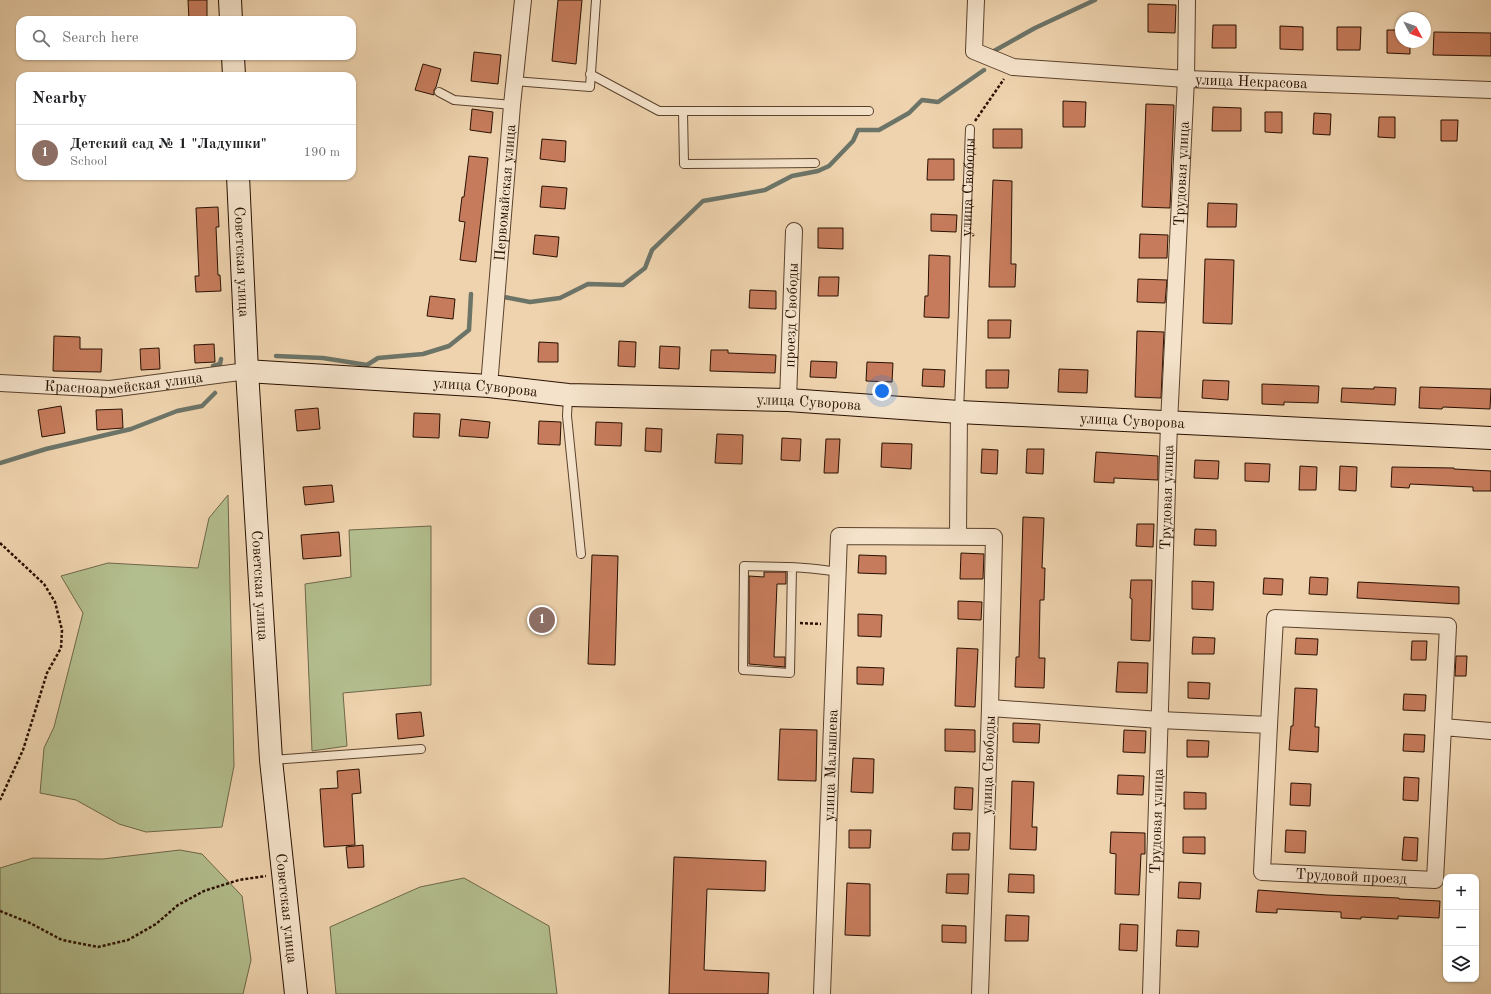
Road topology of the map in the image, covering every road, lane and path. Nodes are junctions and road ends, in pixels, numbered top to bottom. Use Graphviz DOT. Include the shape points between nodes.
graph roads {
  1 [pos="230,0"];
  2 [pos="523,0"];
  3 [pos="596,0"];
  4 [pos="976,0"];
  5 [pos="1187,0"];
  6 [pos="231,16"];
  7 [pos="233,60"];
  8 [pos="1013,67"];
  9 [pos="234,72"];
  10 [pos="590,74"];
  11 [pos="1186,79"];
  12 [pos="514,82"];
  13 [pos="1491,90"];
  14 [pos="439,92"];
  15 [pos="512,106"];
  16 [pos="869,111"];
  17 [pos="683,112"];
  18 [pos="970,129"];
  19 [pos="815,163"];
  20 [pos="238,180"];
  21 [pos="794,231"];
  22 [pos="247,371"];
  23 [pos="0,384"];
  24 [pos="489,386"];
  25 [pos="568,395"];
  26 [pos="788,400"];
  27 [pos="959,412"];
  28 [pos="1169,423"];
  29 [pos="1491,438"];
  30 [pos="958,536"];
  31 [pos="0,544"];
  32 [pos="581,554"];
  33 [pos="792,567"];
  34 [pos="838,572"];
  35 [pos="792,623"];
  36 [pos="836,624"];
  37 [pos="990,708"];
  38 [pos="1160,720"];
  39 [pos="1269,726"];
  40 [pos="1443,727"];
  41 [pos="1491,731"];
  42 [pos="420,749"];
  43 [pos="271,760"];
  44 [pos="0,800"];
  45 [pos="284,877"];
  46 [pos="0,912"];
  47 [pos="296,994"];
  48 [pos="822,994"];
  49 [pos="980,994"];
  50 [pos="1151,994"];
  1 -- 6 [label="main road"];
  2 -- 12 [label="street, Первомайская улица"];
  3 -- 10 [label="lane"];
  4 -- 8 [label="street" via="974,51"];
  5 -- 11 [label="street, Трудовая улица"];
  7 -- 9 [label="main road"];
  8 -- 11 [label="street, улица Некрасова"];
  8 -- 18 [label="path, улица Свободы"];
  10 -- 12 [label="lane" via="590,87"];
  10 -- 17 [label="lane" via="659,111"];
  11 -- 13 [label="street, улица Некрасова"];
  11 -- 28 [label="street, Трудовая улица"];
  12 -- 15 [label="street, Первомайская улица"];
  14 -- 15 [label="lane" via="454,100"];
  15 -- 24 [label="street, Первомайская улица"];
  16 -- 17 [label="lane"];
  17 -- 19 [label="lane" via="684,164"];
  18 -- 27 [label="lane, улица Свободы"];
  20 -- 22 [label="main road, Советская улица"];
  21 -- 26 [label="street, проезд Свободы"];
  22 -- 23 [label="street, Красноармейская улица" via="110,389"];
  22 -- 24 [label="main road, улица Суворова"];
  22 -- 43 [label="main road, Советская улица"];
  24 -- 25 [label="main road, улица Суворова"];
  25 -- 26 [label="main road, улица Суворова"];
  25 -- 32 [label="lane" via="567,416"];
  26 -- 27 [label="main road, улица Суворова"];
  27 -- 28 [label="main road, улица Суворова"];
  27 -- 30 [label="street"];
  28 -- 29 [label="main road, улица Суворова"];
  28 -- 38 [label="street, Трудовая улица"];
  30 -- 34 [label="street, улица Малышева" via="839,536"];
  30 -- 37 [label="street, улица Свободы" via="994,537"];
  31 -- 44 [label="path" via="44,584 55,602 62,630 61,648 47,673 23,750"];
  33 -- 34 [label="lane" via="820,568"];
  33 -- 35 [label="lane"];
  33 -- 35 [label="lane" via="744,566 742,670 790,673"];
  34 -- 36 [label="street, улица Малышева"];
  35 -- 36 [label="path"];
  36 -- 48 [label="street, улица Малышева"];
  37 -- 38 [label="street"];
  37 -- 49 [label="street, улица Свободы"];
  38 -- 39 [label="street"];
  38 -- 50 [label="street, Трудовая улица"];
  39 -- 40 [label="street, Трудовой проезд" via="1275,618 1448,626"];
  39 -- 40 [label="street, Трудовой проезд" via="1262,872 1435,880"];
  40 -- 41 [label="street"];
  42 -- 43 [label="lane"];
  43 -- 45 [label="main road, Советская улица"];
  45 -- 46 [label="path" via="261,876 204,891 178,905 156,924 128,940 98,947 62,940 30,922"];
  45 -- 47 [label="main road, Советская улица"];
}
